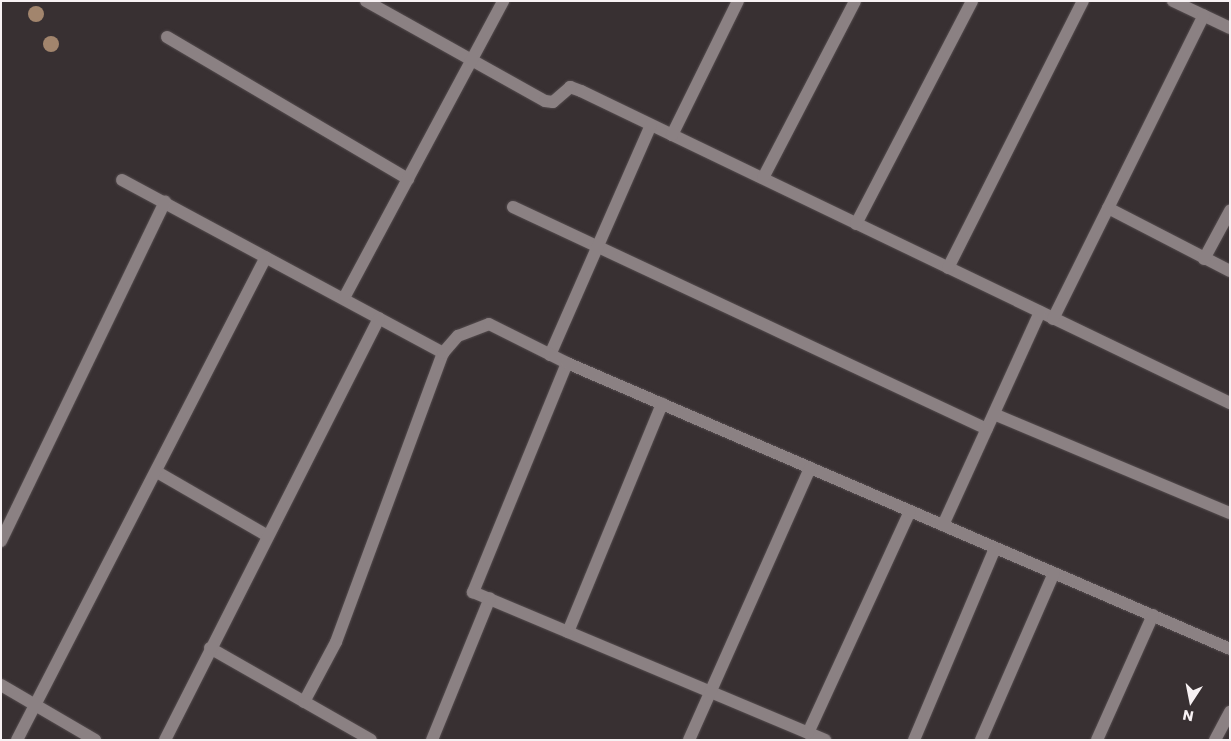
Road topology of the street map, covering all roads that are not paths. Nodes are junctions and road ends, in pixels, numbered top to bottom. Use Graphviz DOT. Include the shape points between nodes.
graph roads {
  1 [pos="366,1"];
  2 [pos="503,1"];
  3 [pos="738,1"];
  4 [pos="855,1"];
  5 [pos="972,1"];
  6 [pos="1083,1"];
  7 [pos="1174,1"];
  8 [pos="1204,15"];
  9 [pos="1230,28"];
  10 [pos="167,37"];
  11 [pos="471,62"];
  12 [pos="651,125"];
  13 [pos="672,135"];
  14 [pos="764,178"];
  15 [pos="408,179"];
  16 [pos="122,180"];
  17 [pos="165,202"];
  18 [pos="513,207"];
  19 [pos="1108,208"];
  20 [pos="1230,211"];
  21 [pos="856,224"];
  22 [pos="597,246"];
  23 [pos="266,257"];
  24 [pos="1204,258"];
  25 [pos="948,268"];
  26 [pos="1230,270"];
  27 [pos="344,298"];
  28 [pos="1040,312"];
  29 [pos="379,318"];
  30 [pos="1053,319"];
  31 [pos="443,353"];
  32 [pos="550,355"];
  33 [pos="566,363"];
  34 [pos="662,404"];
  35 [pos="1230,404"];
  36 [pos="994,414"];
  37 [pos="986,429"];
  38 [pos="810,468"];
  39 [pos="157,472"];
  40 [pos="910,511"];
  41 [pos="1230,513"];
  42 [pos="943,525"];
  43 [pos="266,535"];
  44 [pos="1,540"];
  45 [pos="995,548"];
  46 [pos="1054,573"];
  47 [pos="490,598"];
  48 [pos="1153,615"];
  49 [pos="568,632"];
  50 [pos="210,648"];
  51 [pos="1230,649"];
  52 [pos="1,685"];
  53 [pos="712,692"];
  54 [pos="304,702"];
  55 [pos="36,703"];
  56 [pos="1230,712"];
  57 [pos="816,737"];
  58 [pos="17,740"];
  59 [pos="95,740"];
  60 [pos="165,740"];
  61 [pos="371,740"];
  62 [pos="432,740"];
  63 [pos="688,740"];
  64 [pos="914,740"];
  65 [pos="981,740"];
  66 [pos="1097,740"];
  67 [pos="1215,740"];
  1 -- 11 [label="street"];
  2 -- 11 [label="street"];
  3 -- 13 [label="street"];
  4 -- 14 [label="street"];
  5 -- 21 [label="street"];
  6 -- 25 [label="street"];
  7 -- 8 [label="street"];
  8 -- 9 [label="street"];
  8 -- 19 [label="street"];
  10 -- 15 [label="street"];
  11 -- 12 [label="street" via="545,101 553,102 570,87"];
  11 -- 15 [label="street"];
  12 -- 13 [label="street"];
  12 -- 22 [label="street"];
  13 -- 14 [label="street"];
  14 -- 21 [label="street"];
  15 -- 27 [label="street"];
  16 -- 17 [label="street"];
  17 -- 23 [label="street"];
  17 -- 44 [label="street"];
  18 -- 22 [label="street"];
  19 -- 24 [label="street"];
  19 -- 30 [label="street"];
  20 -- 24 [label="street"];
  21 -- 25 [label="street"];
  22 -- 32 [label="street"];
  22 -- 37 [label="street"];
  23 -- 27 [label="street"];
  23 -- 39 [label="street"];
  24 -- 26 [label="street"];
  25 -- 28 [label="street"];
  27 -- 29 [label="street"];
  28 -- 30 [label="street"];
  28 -- 36 [label="street"];
  29 -- 31 [label="street"];
  29 -- 43 [label="street"];
  30 -- 35 [label="street"];
  31 -- 32 [label="street" via="458,336 489,324"];
  31 -- 54 [label="street" via="336,642"];
  32 -- 33 [label="street"];
  33 -- 34 [label="street"];
  33 -- 47 [label="street" via="473,592"];
  34 -- 38 [label="street"];
  34 -- 49 [label="street"];
  36 -- 37 [label="street"];
  36 -- 41 [label="street"];
  37 -- 42 [label="street"];
  38 -- 40 [label="street"];
  38 -- 53 [label="street"];
  39 -- 43 [label="street"];
  39 -- 55 [label="street"];
  40 -- 42 [label="street"];
  40 -- 57 [label="street"];
  42 -- 45 [label="street"];
  43 -- 50 [label="street"];
  45 -- 46 [label="street"];
  45 -- 64 [label="street"];
  46 -- 48 [label="street"];
  46 -- 65 [label="street"];
  47 -- 49 [label="street"];
  47 -- 62 [label="street"];
  48 -- 51 [label="street"];
  48 -- 66 [label="street"];
  49 -- 53 [label="street"];
  50 -- 54 [label="street"];
  50 -- 60 [label="street"];
  52 -- 55 [label="street"];
  53 -- 57 [label="street"];
  53 -- 63 [label="street"];
  54 -- 61 [label="street"];
  55 -- 58 [label="street"];
  55 -- 59 [label="street"];
  56 -- 67 [label="street"];
}
